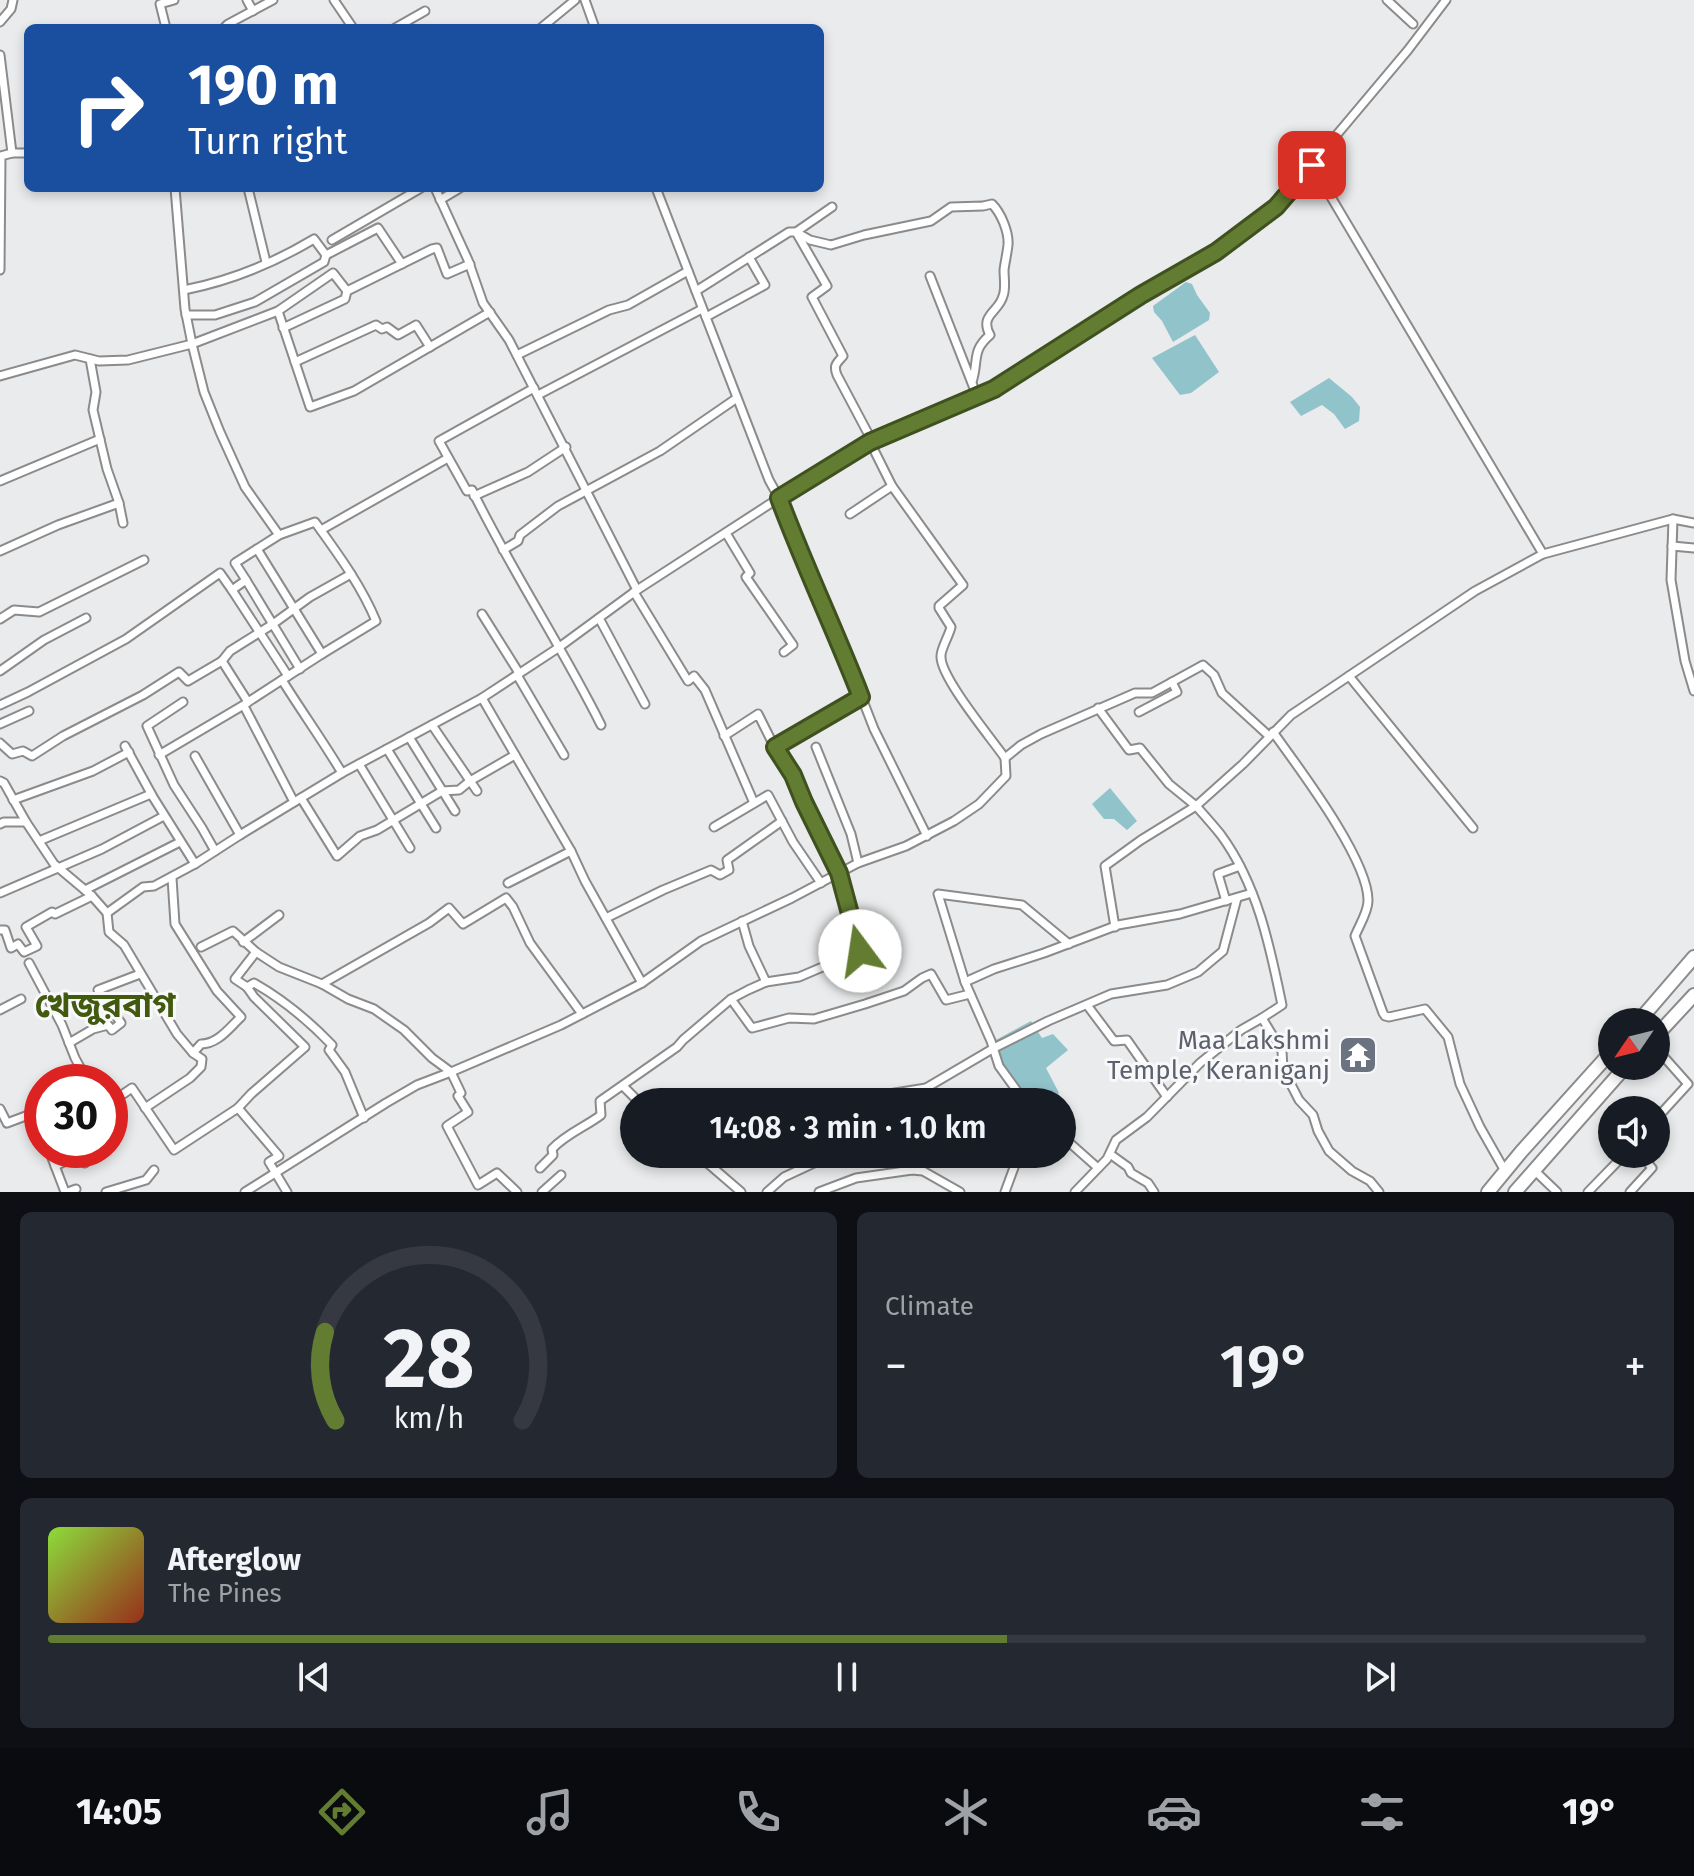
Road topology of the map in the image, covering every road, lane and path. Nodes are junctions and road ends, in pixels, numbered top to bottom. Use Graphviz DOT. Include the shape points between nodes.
graph roads {
  1 [pos="13,0"];
  2 [pos="174,0"];
  3 [pos="247,0"];
  4 [pos="273,0"];
  5 [pos="334,0"];
  6 [pos="575,0"];
  7 [pos="585,0"];
  8 [pos="1387,0"];
  9 [pos="1446,0"];
  10 [pos="253,11"];
  11 [pos="425,11"];
  12 [pos="0,22"];
  13 [pos="165,24"];
  14 [pos="228,24"];
  15 [pos="350,24"];
  16 [pos="402,24"];
  17 [pos="546,24"];
  18 [pos="594,24"];
  19 [pos="1413,24"];
  20 [pos="0,55"];
  21 [pos="1,72"];
  22 [pos="12,153"];
  23 [pos="24,153"];
  24 [pos="0,156"];
  25 [pos="1312,165"];
  26 [pos="175,192"];
  27 [pos="249,192"];
  28 [pos="414,192"];
  29 [pos="437,192"];
  30 [pos="453,192"];
  31 [pos="658,192"];
  32 [pos="440,200"];
  33 [pos="832,207"];
  34 [pos="0,221"];
  35 [pos="796,232"];
  36 [pos="332,240"];
  37 [pos="326,255"];
  38 [pos="749,257"];
  39 [pos="266,262"];
  40 [pos="402,264"];
  41 [pos="470,264"];
  42 [pos="0,270"];
  43 [pos="688,271"];
  44 [pos="930,276"];
  45 [pos="184,290"];
  46 [pos="347,291"];
  47 [pos="696,291"];
  48 [pos="278,311"];
  49 [pos="490,312"];
  50 [pos="704,313"];
  51 [pos="186,315"];
  52 [pos="283,328"];
  53 [pos="192,344"];
  54 [pos="430,347"];
  55 [pos="517,355"];
  56 [pos="90,359"];
  57 [pos="295,362"];
  58 [pos="0,376"];
  59 [pos="972,382"];
  60 [pos="536,392"];
  61 [pos="977,396"];
  62 [pos="737,398"];
  63 [pos="100,439"];
  64 [pos="871,441"];
  65 [pos="566,447"];
  66 [pos="448,458"];
  67 [pos="0,481"];
  68 [pos="892,486"];
  69 [pos="588,491"];
  70 [pos="474,496"];
  71 [pos="779,498"];
  72 [pos="119,503"];
  73 [pos="850,514"];
  74 [pos="1673,519"];
  75 [pos="123,523"];
  76 [pos="1694,523"];
  77 [pos="321,530"];
  78 [pos="726,533"];
  79 [pos="279,535"];
  80 [pos="1672,546"];
  81 [pos="1694,548"];
  82 [pos="257,549"];
  83 [pos="503,550"];
  84 [pos="0,551"];
  85 [pos="1543,554"];
  86 [pos="144,560"];
  87 [pos="351,574"];
  88 [pos="246,580"];
  89 [pos="232,590"];
  90 [pos="636,591"];
  91 [pos="294,609"];
  92 [pos="482,614"];
  93 [pos="86,618"];
  94 [pos="599,618"];
  95 [pos="0,619"];
  96 [pos="273,624"];
  97 [pos="260,633"];
  98 [pos="558,648"];
  99 [pos="784,652"];
  100 [pos="322,654"];
  101 [pos="222,661"];
  102 [pos="300,669"];
  103 [pos="0,671"];
  104 [pos="518,674"];
  105 [pos="1349,676"];
  106 [pos="285,678"];
  107 [pos="1172,682"];
  108 [pos="1694,691"];
  109 [pos="861,697"];
  110 [pos="482,698"];
  111 [pos="183,702"];
  112 [pos="645,704"];
  113 [pos="0,705"];
  114 [pos="246,705"];
  115 [pos="1098,708"];
  116 [pos="29,711"];
  117 [pos="1139,712"];
  118 [pos="0,724"];
  119 [pos="432,725"];
  120 [pos="601,725"];
  121 [pos="1271,734"];
  122 [pos="724,736"];
  123 [pos="409,737"];
  124 [pos="0,743"];
  125 [pos="775,747"];
  126 [pos="816,747"];
  127 [pos="387,749"];
  128 [pos="159,755"];
  129 [pos="515,755"];
  130 [pos="564,755"];
  131 [pos="195,756"];
  132 [pos="1005,758"];
  133 [pos="359,764"];
  134 [pos="342,773"];
  135 [pos="0,781"];
  136 [pos="470,781"];
  137 [pos="442,791"];
  138 [pos="477,791"];
  139 [pos="151,794"];
  140 [pos="13,800"];
  141 [pos="298,800"];
  142 [pos="420,803"];
  143 [pos="754,803"];
  144 [pos="1196,806"];
  145 [pos="455,811"];
  146 [pos="164,816"];
  147 [pos="393,820"];
  148 [pos="782,821"];
  149 [pos="26,822"];
  150 [pos="0,824"];
  151 [pos="714,827"];
  152 [pos="436,828"];
  153 [pos="1473,828"];
  154 [pos="240,835"];
  155 [pos="927,836"];
  156 [pos="39,841"];
  157 [pos="180,842"];
  158 [pos="410,848"];
  159 [pos="215,851"];
  160 [pos="571,851"];
  161 [pos="858,863"];
  162 [pos="195,864"];
  163 [pos="1240,866"];
  164 [pos="58,868"];
  165 [pos="839,873"];
  166 [pos="172,878"];
  167 [pos="508,883"];
  168 [pos="821,883"];
  169 [pos="85,890"];
  170 [pos="0,893"];
  171 [pos="1252,893"];
  172 [pos="92,896"];
  173 [pos="1237,898"];
  174 [pos="1226,901"];
  175 [pos="107,913"];
  176 [pos="279,915"];
  177 [pos="606,918"];
  178 [pos="742,921"];
  179 [pos="1115,927"];
  180 [pos="0,930"];
  181 [pos="243,942"];
  182 [pos="1069,944"];
  183 [pos="201,947"];
  184 [pos="256,952"];
  185 [pos="1694,957"];
  186 [pos="29,963"];
  187 [pos="140,974"];
  188 [pos="766,982"];
  189 [pos="965,982"];
  190 [pos="642,983"];
  191 [pos="322,984"];
  192 [pos="247,987"];
  193 [pos="970,994"];
  194 [pos="1694,995"];
  195 [pos="21,999"];
  196 [pos="731,999"];
  197 [pos="1087,1005"];
  198 [pos="1650,1008"];
  199 [pos="0,1010"];
  200 [pos="582,1014"];
  201 [pos="1262,1018"];
  202 [pos="1670,1021"];
  203 [pos="69,1043"];
  204 [pos="994,1048"];
  205 [pos="193,1053"];
  206 [pos="79,1064"];
  207 [pos="1670,1064"];
  208 [pos="1598,1067"];
  209 [pos="451,1072"];
  210 [pos="1614,1080"];
  211 [pos="1688,1084"];
  212 [pos="623,1086"];
  213 [pos="926,1088"];
  214 [pos="1015,1088"];
  215 [pos="128,1091"];
  216 [pos="1694,1092"];
  217 [pos="1167,1097"];
  218 [pos="1670,1104"];
  219 [pos="145,1108"];
  220 [pos="238,1108"];
  221 [pos="0,1109"];
  222 [pos="24,1117"];
  223 [pos="364,1118"];
  224 [pos="1076,1148"];
  225 [pos="1110,1154"];
  226 [pos="56,1168"];
  227 [pos="540,1168"];
  228 [pos="713,1168"];
  229 [pos="803,1168"];
  230 [pos="1014,1168"];
  231 [pos="1098,1168"];
  232 [pos="1611,1168"];
  233 [pos="1652,1168"];
  234 [pos="154,1170"];
  235 [pos="912,1170"];
  236 [pos="1534,1170"];
  237 [pos="1505,1171"];
  238 [pos="275,1172"];
  239 [pos="561,1175"];
  240 [pos="70,1191"];
  241 [pos="106,1192"];
  242 [pos="245,1192"];
  243 [pos="287,1192"];
  244 [pos="517,1192"];
  245 [pos="542,1192"];
  246 [pos="741,1192"];
  247 [pos="767,1192"];
  248 [pos="819,1192"];
  249 [pos="960,1192"];
  250 [pos="1005,1192"];
  251 [pos="1075,1192"];
  252 [pos="1154,1192"];
  253 [pos="1379,1192"];
  254 [pos="1488,1192"];
  255 [pos="1515,1192"];
  256 [pos="1557,1192"];
  257 [pos="1588,1192"];
  258 [pos="1630,1192"];
  1 -- 12 [label="street"];
  2 -- 13 [label="street" via="160,4"];
  3 -- 10 [label="street"];
  4 -- 10 [label="street"];
  5 -- 15 [label="street"];
  6 -- 17 [label="street"];
  7 -- 18 [label="street"];
  8 -- 19 [label="street"];
  9 -- 25 [label="street"];
  10 -- 14 [label="street"];
  11 -- 16 [label="street"];
  20 -- 21 [label="street"];
  21 -- 22 [label="street"];
  22 -- 23 [label="street"];
  22 -- 24 [label="street"];
  24 -- 34 [label="street"];
  25 -- 61 [label="street" via="1276,207 1216,252"];
  25 -- 85 [label="street"];
  26 -- 45 [label="street"];
  27 -- 39 [label="street"];
  28 -- 36 [label="street"];
  29 -- 32 [label="street"];
  30 -- 32 [label="street"];
  31 -- 43 [label="street"];
  32 -- 41 [label="street"];
  33 -- 35 [label="street"];
  34 -- 42 [label="street"];
  35 -- 38 [label="street"];
  35 -- 59 [label="street" via="831,245 931,221 951,207 992,204 1009,241 1004,296 988,317 990,335 976,349"];
  35 -- 64 [label="street" via="827,286 812,297 843,356 835,368 839,381"];
  37 -- 39 [label="street" via="314,239"];
  37 -- 40 [label="street" via="378,228"];
  37 -- 51 [label="street" via="324,262 255,302 215,315"];
  38 -- 47 [label="street"];
  38 -- 50 [label="street" via="765,285"];
  39 -- 45 [label="street" via="217,283"];
  40 -- 41 [label="street" via="437,248 447,274"];
  40 -- 46 [label="street"];
  41 -- 49 [label="street"];
  43 -- 47 [label="street"];
  43 -- 55 [label="street" via="628,305"];
  44 -- 59 [label="street"];
  45 -- 51 [label="street"];
  46 -- 48 [label="street" via="333,273"];
  46 -- 52 [label="street" via="345,299"];
  47 -- 50 [label="street"];
  48 -- 52 [label="street"];
  48 -- 53 [label="street"];
  49 -- 54 [label="street"];
  49 -- 55 [label="street"];
  50 -- 60 [label="street"];
  50 -- 62 [label="street"];
  51 -- 53 [label="street"];
  52 -- 57 [label="street"];
  53 -- 56 [label="street" via="128,360"];
  53 -- 79 [label="street" via="204,392 245,487"];
  54 -- 57 [label="street" via="416,325 398,335 376,325"];
  54 -- 57 [label="street" via="354,391 310,407"];
  55 -- 60 [label="street"];
  56 -- 58 [label="street" via="75,355"];
  56 -- 63 [label="street"];
  59 -- 61 [label="street"];
  60 -- 65 [label="street"];
  60 -- 66 [label="street" via="439,441"];
  61 -- 64 [label="street"];
  62 -- 69 [label="street" via="660,451"];
  62 -- 71 [label="street"];
  63 -- 67 [label="street"];
  63 -- 72 [label="street"];
  64 -- 68 [label="street"];
  64 -- 71 [label="street"];
  65 -- 69 [label="street"];
  65 -- 70 [label="street" via="528,472"];
  66 -- 70 [label="street"];
  66 -- 77 [label="street"];
  68 -- 73 [label="street"];
  68 -- 132 [label="street" via="963,585 939,606 951,627 940,657 948,679"];
  69 -- 83 [label="street" via="558,506"];
  69 -- 90 [label="street"];
  70 -- 83 [label="street"];
  71 -- 78 [label="street"];
  71 -- 109 [label="street"];
  72 -- 75 [label="street"];
  72 -- 84 [label="street"];
  74 -- 76 [label="street"];
  74 -- 80 [label="street"];
  74 -- 85 [label="street"];
  77 -- 79 [label="street" via="315,522"];
  77 -- 87 [label="street"];
  78 -- 90 [label="street"];
  78 -- 99 [label="street" via="750,573 746,577 793,645"];
  79 -- 82 [label="street"];
  80 -- 81 [label="street"];
  80 -- 108 [label="street" via="1671,580"];
  82 -- 88 [label="street" via="235,563"];
  82 -- 91 [label="street"];
  83 -- 98 [label="street"];
  85 -- 105 [label="street" via="1475,591"];
  86 -- 95 [label="street" via="39,612 14,610"];
  87 -- 91 [label="street"];
  87 -- 100 [label="street" via="376,621"];
  88 -- 89 [label="street"];
  88 -- 96 [label="street"];
  89 -- 97 [label="street"];
  89 -- 113 [label="street" via="220,573 126,639"];
  90 -- 94 [label="street"];
  90 -- 122 [label="street" via="688,681 694,676 705,690"];
  91 -- 96 [label="street"];
  91 -- 100 [label="street"];
  92 -- 104 [label="street"];
  93 -- 103 [label="street"];
  94 -- 98 [label="street"];
  94 -- 112 [label="street"];
  96 -- 97 [label="street"];
  96 -- 102 [label="street"];
  97 -- 101 [label="street"];
  97 -- 106 [label="street"];
  98 -- 104 [label="street"];
  98 -- 120 [label="street"];
  100 -- 102 [label="street"];
  101 -- 114 [label="street"];
  101 -- 124 [label="street" via="188,681 179,672 32,756 23,751 12,754"];
  102 -- 106 [label="street"];
  104 -- 110 [label="street"];
  104 -- 130 [label="street"];
  105 -- 121 [label="street"];
  105 -- 153 [label="street"];
  106 -- 114 [label="street"];
  106 -- 134 [label="street"];
  107 -- 115 [label="street"];
  107 -- 117 [label="street" via="1177,692"];
  107 -- 121 [label="street" via="1203,665 1222,693"];
  109 -- 125 [label="street"];
  109 -- 155 [label="street"];
  110 -- 119 [label="street"];
  110 -- 129 [label="street"];
  111 -- 128 [label="street" via="147,726"];
  114 -- 128 [label="street"];
  114 -- 141 [label="street"];
  115 -- 132 [label="street"];
  115 -- 144 [label="street" via="1129,750 1140,748 1169,784"];
  116 -- 118 [label="street"];
  119 -- 123 [label="street"];
  119 -- 136 [label="street"];
  121 -- 144 [label="street"];
  121 -- 237 [label="street" via="1356,858 1369,903 1355,936 1383,1013 1389,1017 1425,1009 1448,1037 1460,1084"];
  122 -- 125 [label="street" via="758,714"];
  122 -- 143 [label="street"];
  123 -- 127 [label="street"];
  123 -- 137 [label="street"];
  125 -- 165 [label="street"];
  126 -- 161 [label="street"];
  127 -- 133 [label="street"];
  127 -- 142 [label="street"];
  128 -- 159 [label="street"];
  129 -- 136 [label="street"];
  129 -- 160 [label="street"];
  131 -- 154 [label="street"];
  132 -- 155 [label="street" via="1006,776 979,804"];
  133 -- 134 [label="street"];
  133 -- 147 [label="street"];
  134 -- 141 [label="street"];
  135 -- 140 [label="street"];
  136 -- 137 [label="street" via="459,790"];
  136 -- 138 [label="street"];
  137 -- 142 [label="street"];
  137 -- 145 [label="street"];
  139 -- 140 [label="street" via="127,749 93,771"];
  139 -- 146 [label="street"];
  139 -- 156 [label="street"];
  140 -- 149 [label="street"];
  141 -- 147 [label="street" via="337,856 360,836"];
  141 -- 154 [label="street"];
  142 -- 147 [label="street"];
  142 -- 152 [label="street"];
  143 -- 148 [label="street" via="768,795"];
  143 -- 151 [label="street"];
  144 -- 163 [label="street"];
  144 -- 179 [label="street" via="1105,866"];
  146 -- 157 [label="street"];
  146 -- 164 [label="street"];
  147 -- 158 [label="street"];
  148 -- 168 [label="street"];
  148 -- 177 [label="street" via="727,860 729,870 720,875 711,870"];
  149 -- 150 [label="street"];
  149 -- 156 [label="street"];
  154 -- 159 [label="street"];
  155 -- 161 [label="street"];
  156 -- 164 [label="street"];
  157 -- 162 [label="street"];
  157 -- 169 [label="street"];
  159 -- 162 [label="street"];
  160 -- 167 [label="street"];
  160 -- 177 [label="street"];
  161 -- 165 [label="street"];
  162 -- 166 [label="street"];
  163 -- 171 [label="street"];
  163 -- 174 [label="street" via="1218,874"];
  164 -- 169 [label="street"];
  164 -- 170 [label="street"];
  165 -- 168 [label="street"];
  165 -- 188 [label="street" via="860,951 799,977"];
  166 -- 175 [label="street" via="143,887"];
  166 -- 205 [label="street" via="175,924 217,991 241,1017 220,1038"];
  168 -- 178 [label="street"];
  169 -- 172 [label="street"];
  171 -- 173 [label="street"];
  171 -- 201 [label="street" via="1266,929 1282,1005"];
  172 -- 175 [label="street"];
  172 -- 180 [label="street" via="26,927 37,946 24,952 18,944 11,948 5,930"];
  173 -- 174 [label="street"];
  173 -- 197 [label="street" via="1223,951 1198,972"];
  174 -- 179 [label="street"];
  175 -- 187 [label="street" via="109,932 124,945"];
  176 -- 181 [label="street"];
  177 -- 190 [label="street"];
  178 -- 188 [label="street"];
  178 -- 190 [label="street" via="701,941"];
  179 -- 182 [label="street"];
  181 -- 183 [label="street" via="233,931"];
  181 -- 184 [label="street"];
  182 -- 189 [label="street"];
  182 -- 189 [label="street" via="1022,905 938,894"];
  184 -- 191 [label="street"];
  184 -- 192 [label="street" via="235,979"];
  185 -- 198 [label="highway"];
  186 -- 203 [label="street"];
  187 -- 203 [label="street" via="98,990 121,1023 112,1030 108,1025 93,1029"];
  187 -- 205 [label="street"];
  188 -- 196 [label="street"];
  189 -- 193 [label="street"];
  190 -- 200 [label="street"];
  191 -- 200 [label="street" via="449,908 463,924 506,898 530,943"];
  191 -- 209 [label="street" via="374,1009"];
  192 -- 220 [label="street" via="305,1047"];
  192 -- 223 [label="street" via="254,983 265,989 332,1045 329,1050 345,1072"];
  193 -- 196 [label="street" via="946,1000 931,974 904,991 865,1004 814,1019 789,1018 752,1028"];
  193 -- 204 [label="street"];
  194 -- 202 [label="highway"];
  195 -- 199 [label="street"];
  196 -- 212 [label="street"];
  197 -- 204 [label="street"];
  197 -- 217 [label="street" via="1114,1041 1127,1040"];
  200 -- 209 [label="street"];
  201 -- 217 [label="street" via="1200,1063"];
  201 -- 253 [label="street" via="1282,1051 1283,1069 1329,1151"];
  203 -- 206 [label="street"];
  204 -- 213 [label="street"];
  204 -- 214 [label="street"];
  205 -- 219 [label="street" via="202,1059 201,1067"];
  207 -- 211 [label="street"];
  208 -- 237 [label="highway"];
  209 -- 223 [label="street" via="417,1085"];
  209 -- 244 [label="street" via="468,1112 447,1126 478,1185 497,1173"];
  210 -- 236 [label="highway"];
  211 -- 216 [label="street"];
  211 -- 218 [label="street"];
  212 -- 227 [label="street" via="600,1101 601,1115 560,1141"];
  215 -- 219 [label="street" via="132,1088"];
  217 -- 225 [label="street" via="1116,1140"];
  219 -- 220 [label="street" via="174,1150"];
  220 -- 238 [label="street" via="279,1156 269,1162"];
  221 -- 222 [label="street" via="7,1123"];
  223 -- 238 [label="street"];
  224 -- 231 [label="street"];
  225 -- 231 [label="street"];
  225 -- 252 [label="street"];
  226 -- 240 [label="street"];
  228 -- 246 [label="street"];
  229 -- 247 [label="street"];
  230 -- 250 [label="street"];
  231 -- 251 [label="street"];
  232 -- 257 [label="street"];
  233 -- 258 [label="street"];
  234 -- 241 [label="street" via="146,1180"];
  235 -- 248 [label="street" via="856,1178"];
  235 -- 249 [label="street"];
  236 -- 255 [label="highway"];
  236 -- 256 [label="street"];
  237 -- 254 [label="highway"];
  238 -- 242 [label="street"];
  238 -- 243 [label="street"];
  239 -- 245 [label="street"];
}
